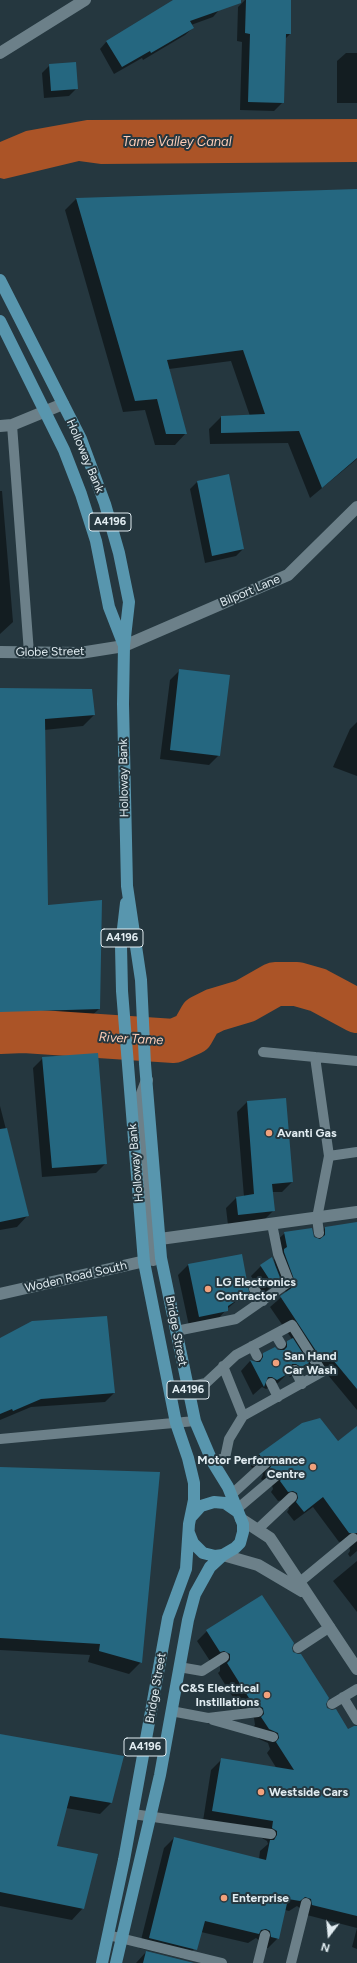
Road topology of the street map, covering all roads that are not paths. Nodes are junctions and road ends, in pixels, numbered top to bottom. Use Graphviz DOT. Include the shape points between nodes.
graph roads {
  1 [pos="85,0"];
  2 [pos="0,53"];
  3 [pos="0,280"];
  4 [pos="0,321"];
  5 [pos="63,404"];
  6 [pos="45,412"];
  7 [pos="6,425"];
  8 [pos="357,507"];
  9 [pos="124,646"];
  10 [pos="0,652"];
  11 [pos="29,653"];
  12 [pos="127,886"];
  13 [pos="263,1052"];
  14 [pos="315,1057"];
  15 [pos="357,1061"];
  16 [pos="147,1080"];
  17 [pos="357,1152"];
  18 [pos="329,1156"];
  19 [pos="357,1212"];
  20 [pos="317,1218"];
  21 [pos="272,1224"];
  22 [pos="319,1233"];
  23 [pos="160,1239"];
  24 [pos="153,1260"];
  25 [pos="254,1289"];
  26 [pos="0,1294"];
  27 [pos="263,1301"];
  28 [pos="176,1331"];
  29 [pos="275,1334"];
  30 [pos="281,1344"];
  31 [pos="252,1346"];
  32 [pos="257,1356"];
  33 [pos="223,1366"];
  34 [pos="295,1370"];
  35 [pos="270,1383"];
  36 [pos="302,1384"];
  37 [pos="188,1387"];
  38 [pos="278,1397"];
  39 [pos="243,1416"];
  40 [pos="196,1421"];
  41 [pos="176,1423"];
  42 [pos="0,1439"];
  43 [pos="212,1461"];
  44 [pos="266,1463"];
  45 [pos="276,1476"];
  46 [pos="231,1495"];
  47 [pos="292,1497"];
  48 [pos="239,1514"];
  49 [pos="191,1518"];
  50 [pos="258,1529"];
  51 [pos="189,1533"];
  52 [pos="353,1538"];
  53 [pos="223,1555"];
  54 [pos="297,1584"];
  55 [pos="330,1627"];
  56 [pos="298,1648"];
  57 [pos="224,1657"];
  58 [pos="179,1666"];
  59 [pos="357,1669"];
  60 [pos="357,1689"];
  61 [pos="343,1698"];
  62 [pos="332,1704"];
  63 [pos="171,1711"];
  64 [pos="258,1712"];
  65 [pos="208,1718"];
  66 [pos="357,1720"];
  67 [pos="273,1736"];
  68 [pos="133,1814"];
  69 [pos="150,1816"];
  70 [pos="271,1834"];
  71 [pos="306,1903"];
  72 [pos="108,1935"];
  73 [pos="265,1935"];
  74 [pos="122,1938"];
  75 [pos="102,1963"];
  76 [pos="116,1963"];
  77 [pos="222,1963"];
  78 [pos="258,1963"];
  79 [pos="291,1963"];
  1 -- 2 [label="street"];
  3 -- 5 [label="main road, Holloway Bank / A4196"];
  4 -- 6 [label="main road, Holloway Bank / A4196"];
  5 -- 6 [label="street"];
  5 -- 9 [label="main road, Holloway Bank / A4196" via="81,439 119,553 129,602"];
  6 -- 7 [label="street"];
  6 -- 9 [label="main road, Holloway Bank / A4196" via="64,450 81,494 96,541 109,607"];
  7 -- 11 [label="lane"];
  8 -- 9 [label="street, Bilport Lane" via="288,575"];
  9 -- 11 [label="street, Globe Street" via="80,653"];
  9 -- 12 [label="main road, Holloway Bank / A4196"];
  10 -- 11 [label="street, Globe Street"];
  12 -- 16 [label="main road, Holloway Bank / A4196" via="141,980"];
  12 -- 24 [label="main road, Holloway Bank / A4196" via="121,946 122,991 128,1064"];
  13 -- 14 [label="lane"];
  14 -- 15 [label="lane"];
  14 -- 18 [label="lane"];
  16 -- 23 [label="main road, Holloway Bank / A4196"];
  16 -- 24 [label="street" via="141,1096"];
  17 -- 18 [label="lane"];
  18 -- 20 [label="lane"];
  19 -- 20 [label="street"];
  20 -- 21 [label="street"];
  20 -- 22 [label="lane"];
  21 -- 23 [label="street"];
  21 -- 27 [label="lane" via="278,1254 289,1282"];
  23 -- 24 [label="main road, Holloway Bank / A4196"];
  24 -- 26 [label="street, Woden Road South"];
  24 -- 28 [label="main road, Bridge Street / A4196"];
  24 -- 41 [label="main road, Bridge Street / A4196"];
  25 -- 27 [label="lane"];
  27 -- 28 [label="lane" via="236,1319"];
  28 -- 37 [label="main road, Bridge Street / A4196"];
  29 -- 30 [label="lane"];
  29 -- 31 [label="lane"];
  29 -- 36 [label="lane" via="292,1325 322,1372"];
  31 -- 32 [label="lane"];
  31 -- 33 [label="lane"];
  33 -- 37 [label="lane" via="206,1382"];
  33 -- 39 [label="lane"];
  34 -- 36 [label="lane"];
  35 -- 38 [label="lane"];
  36 -- 38 [label="lane"];
  37 -- 40 [label="main road, Bridge Street / A4196"];
  38 -- 39 [label="lane"];
  39 -- 43 [label="lane" via="229,1439 225,1458"];
  40 -- 41 [label="lane"];
  40 -- 43 [label="main road, Bridge Street / A4196"];
  41 -- 42 [label="lane"];
  41 -- 49 [label="main road, Bridge Street / A4196" via="194,1483"];
  43 -- 46 [label="main road, Bridge Street / A4196"];
  44 -- 46 [label="lane"];
  45 -- 48 [label="lane"];
  46 -- 48 [label="main road, Bridge Street / A4196"];
  47 -- 50 [label="lane"];
  48 -- 49 [label="main road" via="230,1505 214,1502 201,1506"];
  48 -- 50 [label="street"];
  48 -- 53 [label="main road, Bridge Street / A4196" via="243,1532 240,1542"];
  49 -- 51 [label="main road, Bridge Street / A4196"];
  50 -- 54 [label="street" via="270,1538"];
  51 -- 53 [label="main road" via="193,1543 203,1553"];
  51 -- 68 [label="main road, Bridge Street / A4196" via="186,1569 168,1618"];
  52 -- 54 [label="lane"];
  53 -- 54 [label="street" via="258,1565"];
  53 -- 58 [label="main road, Bridge Street / A4196" via="210,1567 194,1594"];
  54 -- 55 [label="street" via="307,1593"];
  55 -- 56 [label="lane"];
  55 -- 59 [label="street"];
  57 -- 58 [label="lane" via="202,1671"];
  58 -- 63 [label="main road, Bridge Street / A4196"];
  60 -- 61 [label="lane"];
  61 -- 62 [label="lane"];
  61 -- 66 [label="lane"];
  63 -- 65 [label="lane"];
  63 -- 69 [label="main road, Bridge Street / A4196"];
  64 -- 65 [label="lane"];
  65 -- 67 [label="lane"];
  68 -- 69 [label="lane"];
  68 -- 72 [label="main road, Bridge Street / A4196"];
  69 -- 70 [label="lane"];
  69 -- 74 [label="main road, Bridge Street / A4196"];
  71 -- 79 [label="lane"];
  72 -- 74 [label="lane"];
  72 -- 75 [label="main road, Bridge Street / A4196"];
  73 -- 78 [label="lane"];
  74 -- 76 [label="main road, Bridge Street / A4196"];
  74 -- 77 [label="lane"];
}
